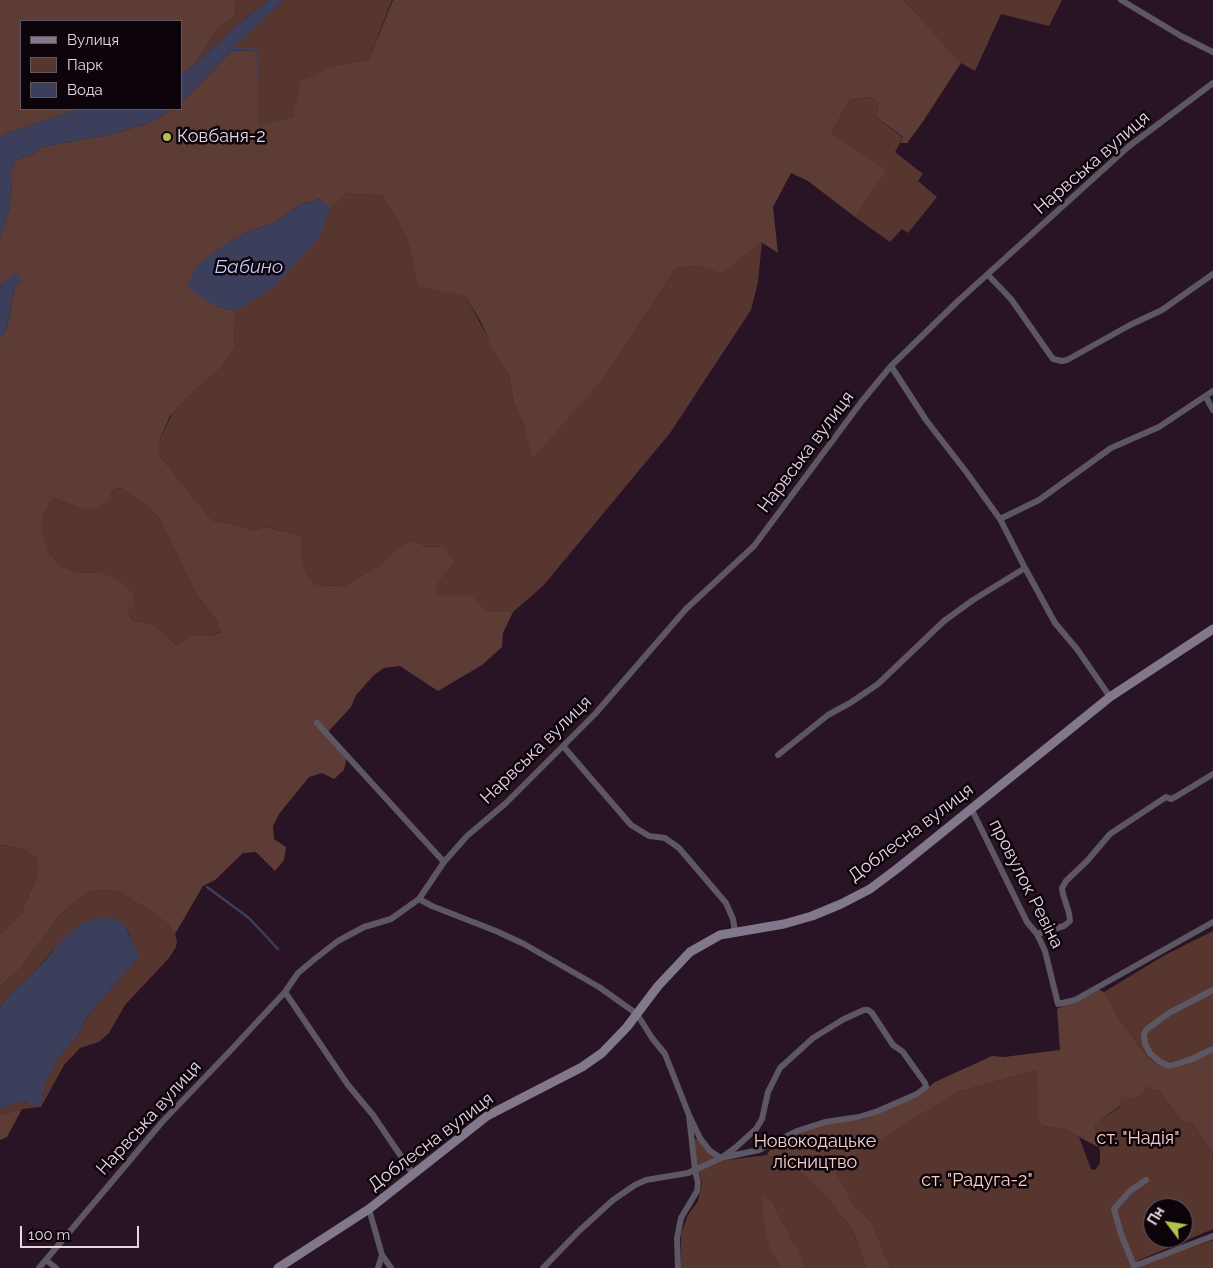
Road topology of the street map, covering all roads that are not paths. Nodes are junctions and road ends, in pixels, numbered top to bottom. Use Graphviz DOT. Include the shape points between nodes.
graph roads {
  1 [pos="1121,0"];
  2 [pos="1213,52"];
  3 [pos="1213,83"];
  4 [pos="1213,274"];
  5 [pos="988,275"];
  6 [pos="891,366"];
  7 [pos="1213,391"];
  8 [pos="1206,397"];
  9 [pos="1213,410"];
  10 [pos="1000,518"];
  11 [pos="1025,568"];
  12 [pos="1213,629"];
  13 [pos="1110,697"];
  14 [pos="316,723"];
  15 [pos="563,746"];
  16 [pos="778,755"];
  17 [pos="1213,774"];
  18 [pos="971,808"];
  19 [pos="444,862"];
  20 [pos="419,899"];
  21 [pos="1213,922"];
  22 [pos="735,932"];
  23 [pos="1037,934"];
  24 [pos="1213,990"];
  25 [pos="284,992"];
  26 [pos="637,1014"];
  27 [pos="1213,1049"];
  28 [pos="689,1115"];
  29 [pos="721,1158"];
  30 [pos="695,1170"];
  31 [pos="413,1174"];
  32 [pos="1146,1180"];
  33 [pos="369,1209"];
  34 [pos="1213,1236"];
  35 [pos="382,1255"];
  36 [pos="46,1260"];
  37 [pos="1135,1267"];
  38 [pos="39,1268"];
  39 [pos="56,1268"];
  40 [pos="278,1268"];
  41 [pos="378,1268"];
  42 [pos="391,1268"];
  43 [pos="543,1268"];
  44 [pos="678,1268"];
  1 -- 2 [label="street"];
  3 -- 5 [label="street, Нарвська вулиця" via="1128,147"];
  4 -- 5 [label="street" via="1162,310 1062,361 1053,359 1011,299"];
  5 -- 6 [label="street, Нарвська вулиця"];
  6 -- 10 [label="street" via="926,420"];
  6 -- 15 [label="street, Нарвська вулиця" via="754,546 686,609 602,707"];
  7 -- 8 [label="street"];
  8 -- 9 [label="street"];
  8 -- 10 [label="street" via="1159,427 1111,448 1039,500"];
  10 -- 11 [label="street"];
  11 -- 13 [label="street" via="1055,622"];
  11 -- 16 [label="street" via="944,621 878,684 828,715"];
  12 -- 13 [label="street, Доблесна вулиця"];
  13 -- 18 [label="street, Доблесна вулиця"];
  14 -- 19 [label="street"];
  15 -- 19 [label="street, Нарвська вулиця" via="506,803 467,836"];
  15 -- 22 [label="street" via="631,825 649,836 665,838 679,848 726,903"];
  17 -- 23 [label="street" via="1178,796 1166,797 1110,834 1062,888 1070,921"];
  18 -- 22 [label="street, Доблесна вулиця" via="870,889 812,916"];
  18 -- 23 [label="street, провулок Ревіна" via="1027,922"];
  19 -- 20 [label="street, Нарвська вулиця"];
  20 -- 25 [label="street, Нарвська вулиця" via="391,919 364,926 338,942 298,973"];
  20 -- 26 [label="street" via="524,944 600,987"];
  21 -- 23 [label="street, провулок Ревіна" via="1075,1000 1058,1004 1045,951"];
  22 -- 26 [label="street, Доблесна вулиця" via="706,941 690,952"];
  24 -- 27 [label="street" via="1169,1013 1144,1034 1150,1053 1170,1066"];
  25 -- 31 [label="street"];
  25 -- 36 [label="street, Нарвська вулиця" via="163,1121"];
  26 -- 28 [label="street" via="664,1054"];
  26 -- 31 [label="street, Доблесна вулиця" via="602,1053 582,1067 487,1116"];
  28 -- 29 [label="street" via="700,1138 710,1151"];
  28 -- 30 [label="street"];
  29 -- 29 [label="street" via="759,1150 797,1131 825,1122 859,1117 917,1094 926,1087 925,1083 903,1052 893,1045 872,1013 859,1011 813,1038 780,1068 756,1129"];
  29 -- 30 [label="street"];
  30 -- 43 [label="street" via="646,1180 626,1190"];
  30 -- 44 [label="street" via="697,1190 681,1218 677,1238"];
  31 -- 33 [label="street, Доблесна вулиця"];
  32 -- 37 [label="street" via="1130,1191 1114,1209"];
  33 -- 35 [label="street"];
  33 -- 40 [label="street, Доблесна вулиця"];
  34 -- 37 [label="street"];
  35 -- 41 [label="street"];
  35 -- 42 [label="street"];
  36 -- 38 [label="street, Нарвська вулиця"];
  36 -- 39 [label="street"];
}
